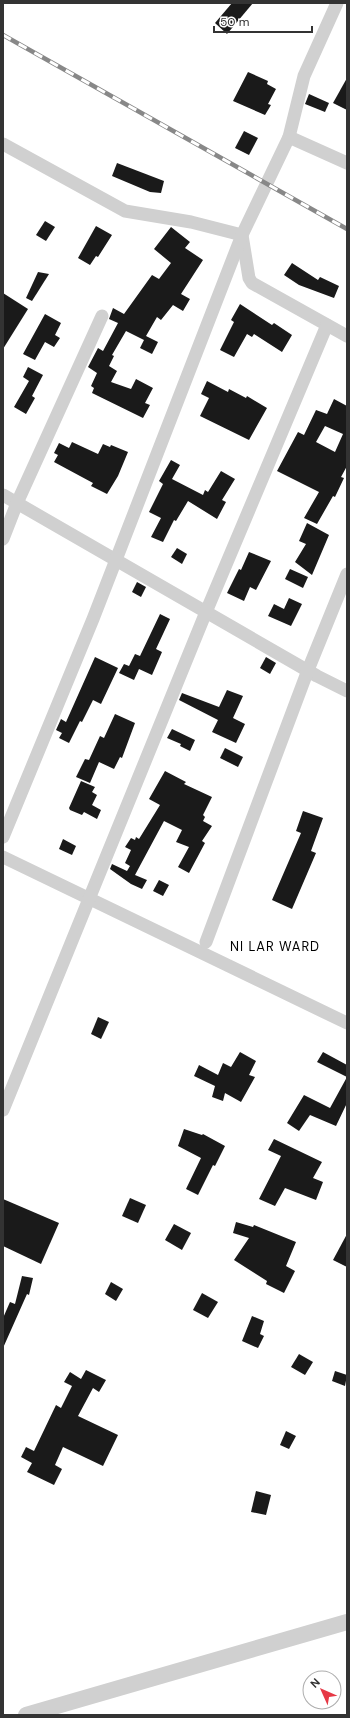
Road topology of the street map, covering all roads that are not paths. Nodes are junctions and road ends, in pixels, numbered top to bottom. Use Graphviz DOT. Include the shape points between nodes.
graph roads {
  1 [pos="337,3"];
  2 [pos="289,137"];
  3 [pos="3,144"];
  4 [pos="347,163"];
  5 [pos="242,235"];
  6 [pos="102,316"];
  7 [pos="327,325"];
  8 [pos="347,336"];
  9 [pos="3,495"];
  10 [pos="17,503"];
  11 [pos="3,539"];
  12 [pos="116,560"];
  13 [pos="347,574"];
  14 [pos="206,612"];
  15 [pos="308,670"];
  16 [pos="347,690"];
  17 [pos="3,838"];
  18 [pos="3,857"];
  19 [pos="89,898"];
  20 [pos="206,942"];
  21 [pos="347,1023"];
  22 [pos="3,1110"];
  23 [pos="347,1622"];
  24 [pos="26,1715"];
  1 -- 2 [label="street" via="304,76"];
  2 -- 4 [label="street"];
  2 -- 5 [label="street"];
  3 -- 5 [label="street" via="125,210 191,222"];
  5 -- 7 [label="street" via="248,278 252,283"];
  5 -- 12 [label="street"];
  6 -- 10 [label="street"];
  7 -- 8 [label="street"];
  7 -- 14 [label="street"];
  9 -- 10 [label="street"];
  10 -- 11 [label="street"];
  10 -- 12 [label="street"];
  12 -- 14 [label="street"];
  12 -- 17 [label="street"];
  13 -- 15 [label="street"];
  14 -- 15 [label="street"];
  14 -- 19 [label="street"];
  15 -- 16 [label="street"];
  15 -- 20 [label="street"];
  18 -- 19 [label="street"];
  19 -- 21 [label="street"];
  19 -- 22 [label="street"];
  23 -- 24 [label="street"];
}
